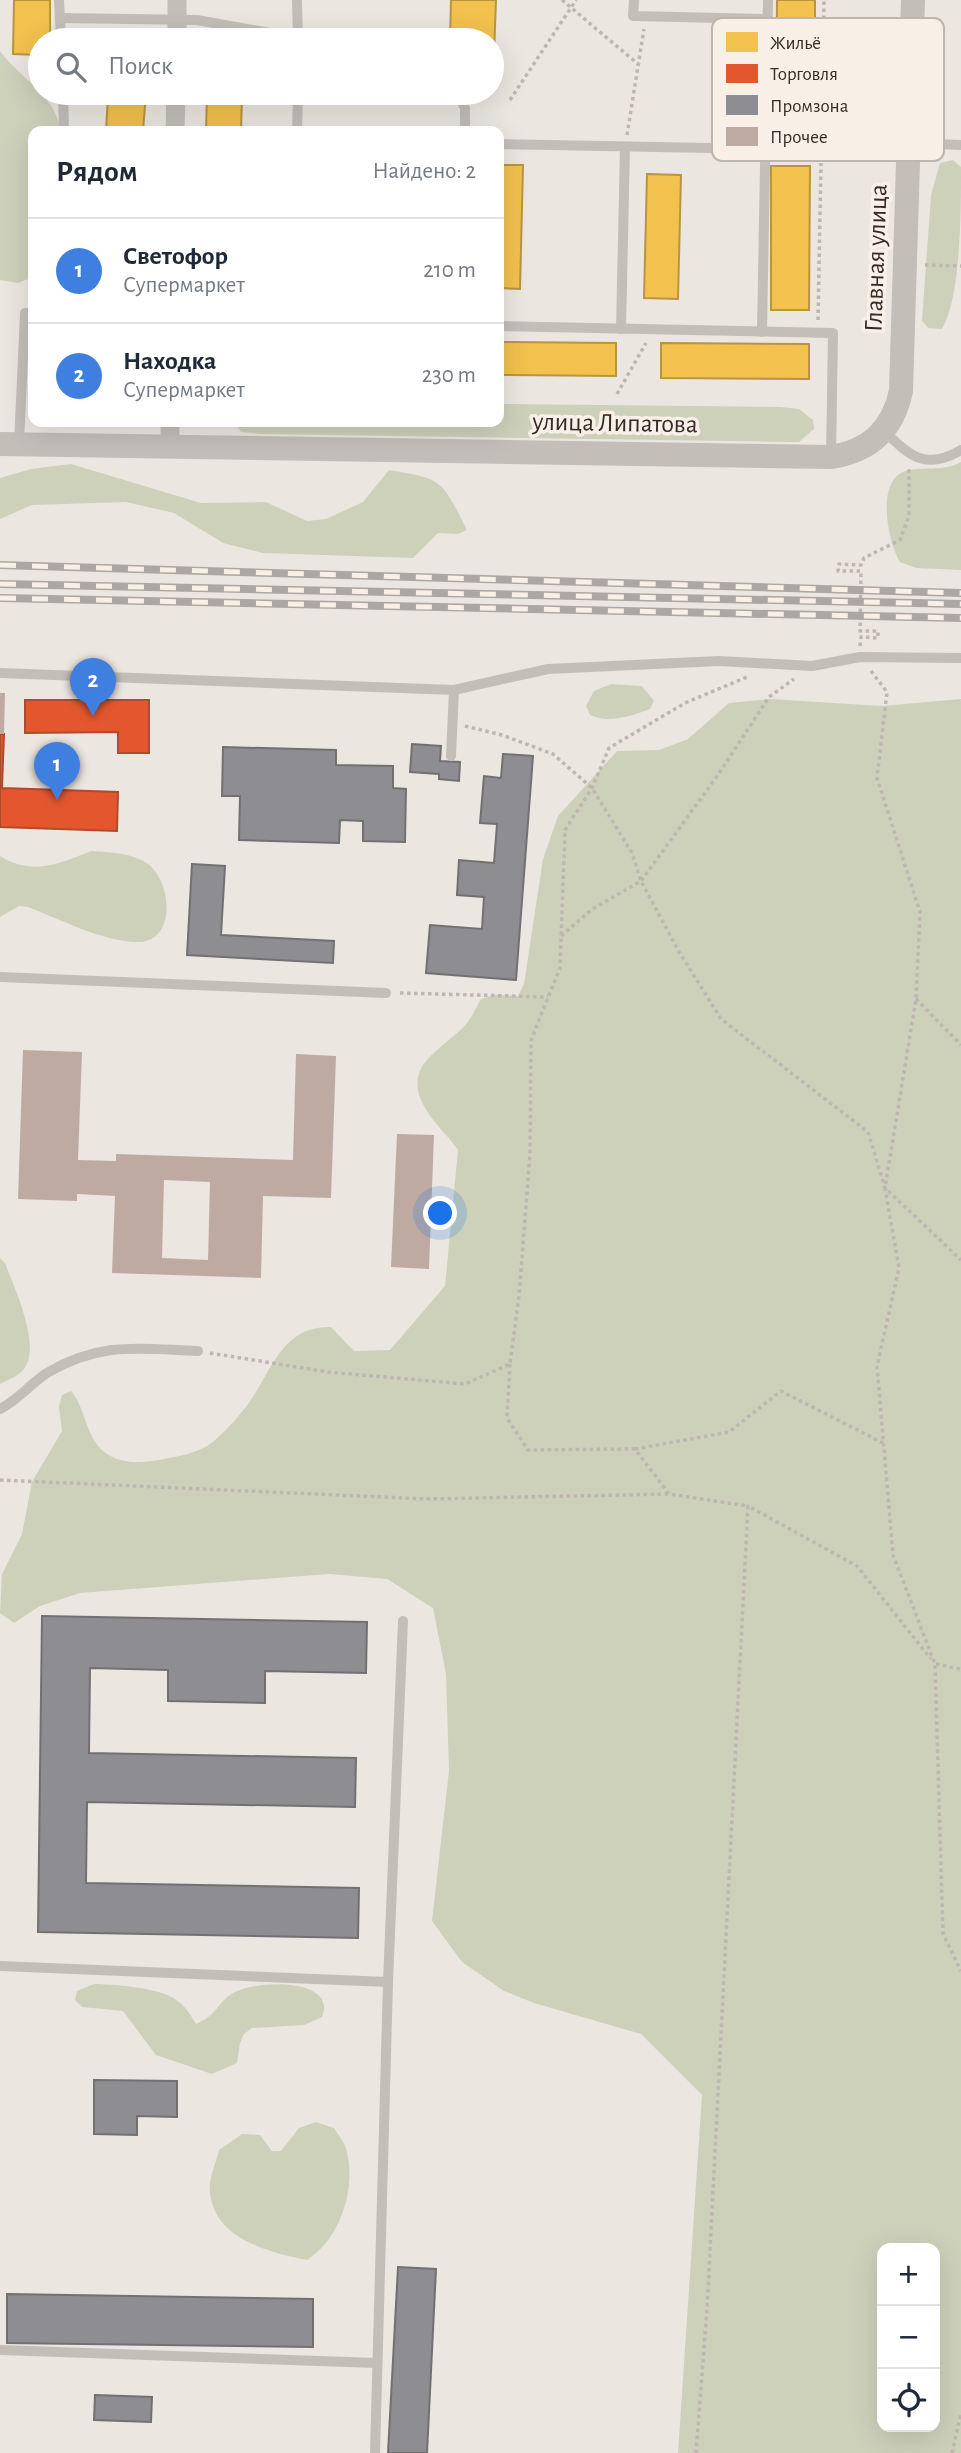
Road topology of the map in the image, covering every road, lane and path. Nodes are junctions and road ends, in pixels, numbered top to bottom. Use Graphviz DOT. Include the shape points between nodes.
graph roads {
  1 [pos="59,0"];
  2 [pos="297,0"];
  3 [pos="562,0"];
  4 [pos="576,0"];
  5 [pos="634,0"];
  6 [pos="768,0"];
  7 [pos="824,0"];
  8 [pos="913,0"];
  9 [pos="572,8"];
  10 [pos="177,10"];
  11 [pos="646,16"];
  12 [pos="60,18"];
  13 [pos="727,18"];
  14 [pos="768,18"];
  15 [pos="824,18"];
  16 [pos="913,18"];
  17 [pos="60,28"];
  18 [pos="177,28"];
  19 [pos="237,28"];
  20 [pos="298,28"];
  21 [pos="638,64"];
  22 [pos="510,100"];
  23 [pos="63,105"];
  24 [pos="176,105"];
  25 [pos="298,105"];
  26 [pos="463,105"];
  27 [pos="64,126"];
  28 [pos="175,126"];
  29 [pos="298,126"];
  30 [pos="465,126"];
  31 [pos="504,144"];
  32 [pos="625,147"];
  33 [pos="712,149"];
  34 [pos="765,161"];
  35 [pos="821,161"];
  36 [pos="910,161"];
  37 [pos="906,265"];
  38 [pos="961,266"];
  39 [pos="28,313"];
  40 [pos="504,326"];
  41 [pos="621,329"];
  42 [pos="655,329"];
  43 [pos="762,332"];
  44 [pos="818,333"];
  45 [pos="617,394"];
  46 [pos="884,431"];
  47 [pos="170,433"];
  48 [pos="10,444"];
  49 [pos="961,450"];
  50 [pos="909,455"];
  51 [pos="831,457"];
  52 [pos="860,657"];
  53 [pos="961,658"];
  54 [pos="778,664"];
  55 [pos="813,666"];
  56 [pos="0,673"];
  57 [pos="454,690"];
  58 [pos="453,724"];
  59 [pos="451,756"];
  60 [pos="592,788"];
  61 [pos="641,881"];
  62 [pos="561,936"];
  63 [pos="0,977"];
  64 [pos="386,993"];
  65 [pos="548,997"];
  66 [pos="916,999"];
  67 [pos="961,1045"];
  68 [pos="885,1188"];
  69 [pos="961,1260"];
  70 [pos="198,1352"];
  71 [pos="510,1364"];
  72 [pos="0,1409"];
  73 [pos="884,1443"];
  74 [pos="635,1449"];
  75 [pos="0,1480"];
  76 [pos="669,1494"];
  77 [pos="748,1506"];
  78 [pos="403,1621"];
  79 [pos="935,1664"];
  80 [pos="961,1670"];
  81 [pos="0,1966"];
  82 [pos="961,1971"];
  83 [pos="388,1982"];
  84 [pos="0,2350"];
  85 [pos="377,2364"];
  86 [pos="961,2413"];
  87 [pos="375,2453"];
  88 [pos="696,2453"];
  89 [pos="952,2453"];
  1 -- 12 [label="lane"];
  2 -- 20 [label="lane"];
  3 -- 9 [label="path"];
  4 -- 9 [label="path"];
  5 -- 11 [label="lane" via="634,16"];
  6 -- 14 [label="lane"];
  7 -- 15 [label="path"];
  8 -- 16 [label="street, Главная улица"];
  9 -- 21 [label="path"];
  9 -- 22 [label="path"];
  10 -- 12 [label="lane"];
  10 -- 18 [label="street"];
  10 -- 19 [label="lane" via="197,20"];
  11 -- 13 [label="lane"];
  11 -- 21 [label="path"];
  12 -- 17 [label="lane"];
  21 -- 32 [label="path"];
  23 -- 27 [label="lane"];
  24 -- 28 [label="street"];
  25 -- 29 [label="lane"];
  26 -- 30 [label="lane"];
  31 -- 32 [label="lane"];
  32 -- 33 [label="lane"];
  32 -- 41 [label="lane"];
  34 -- 43 [label="lane"];
  35 -- 44 [label="path"];
  36 -- 37 [label="street, Главная улица"];
  37 -- 38 [label="path"];
  37 -- 46 [label="street, Главная улица" via="901,391"];
  39 -- 48 [label="lane"];
  40 -- 41 [label="lane"];
  41 -- 42 [label="lane"];
  42 -- 43 [label="lane"];
  42 -- 45 [label="path"];
  43 -- 44 [label="lane"];
  44 -- 51 [label="lane" via="833,333"];
  46 -- 50 [label="lane"];
  46 -- 51 [label="street, улица Липатова" via="862,449"];
  47 -- 48 [label="street, улица Липатова"];
  47 -- 51 [label="street, улица Липатова"];
  49 -- 50 [label="lane" via="936,460"];
  50 -- 52 [label="path" via="909,516 900,540 864,558 861,565 839,564 838,571 860,571 860,631 878,631 878,638 860,637"];
  52 -- 53 [label="lane"];
  52 -- 55 [label="lane"];
  52 -- 66 [label="path" via="887,692 877,778 920,912"];
  54 -- 55 [label="lane"];
  54 -- 57 [label="lane" via="719,661 548,669"];
  54 -- 60 [label="path" via="685,703 610,748"];
  55 -- 61 [label="path" via="769,697"];
  56 -- 57 [label="lane"];
  57 -- 58 [label="lane"];
  58 -- 59 [label="lane"];
  58 -- 60 [label="path" via="502,735 553,754"];
  60 -- 61 [label="path" via="632,853"];
  60 -- 62 [label="path" via="565,830"];
  61 -- 62 [label="path" via="590,910"];
  61 -- 68 [label="path" via="721,1019 868,1132"];
  62 -- 65 [label="path" via="560,968"];
  63 -- 64 [label="lane"];
  64 -- 65 [label="path"];
  65 -- 71 [label="path" via="531,1040 530,1154"];
  66 -- 67 [label="path"];
  66 -- 68 [label="path"];
  68 -- 69 [label="path"];
  68 -- 73 [label="path" via="899,1268 877,1366"];
  70 -- 71 [label="path" via="328,1372 465,1384"];
  70 -- 72 [label="lane" via="111,1348 74,1358"];
  71 -- 74 [label="path" via="507,1418 528,1450"];
  73 -- 74 [label="path" via="781,1391 729,1432"];
  73 -- 79 [label="path" via="893,1555"];
  74 -- 76 [label="path"];
  75 -- 76 [label="path" via="427,1499"];
  76 -- 77 [label="path"];
  77 -- 79 [label="path" via="857,1566"];
  77 -- 88 [label="path"];
  78 -- 83 [label="lane"];
  79 -- 80 [label="path"];
  79 -- 82 [label="path" via="943,1934"];
  81 -- 83 [label="lane"];
  83 -- 85 [label="lane"];
  84 -- 85 [label="lane"];
  85 -- 87 [label="lane"];
  86 -- 89 [label="path"];
}
